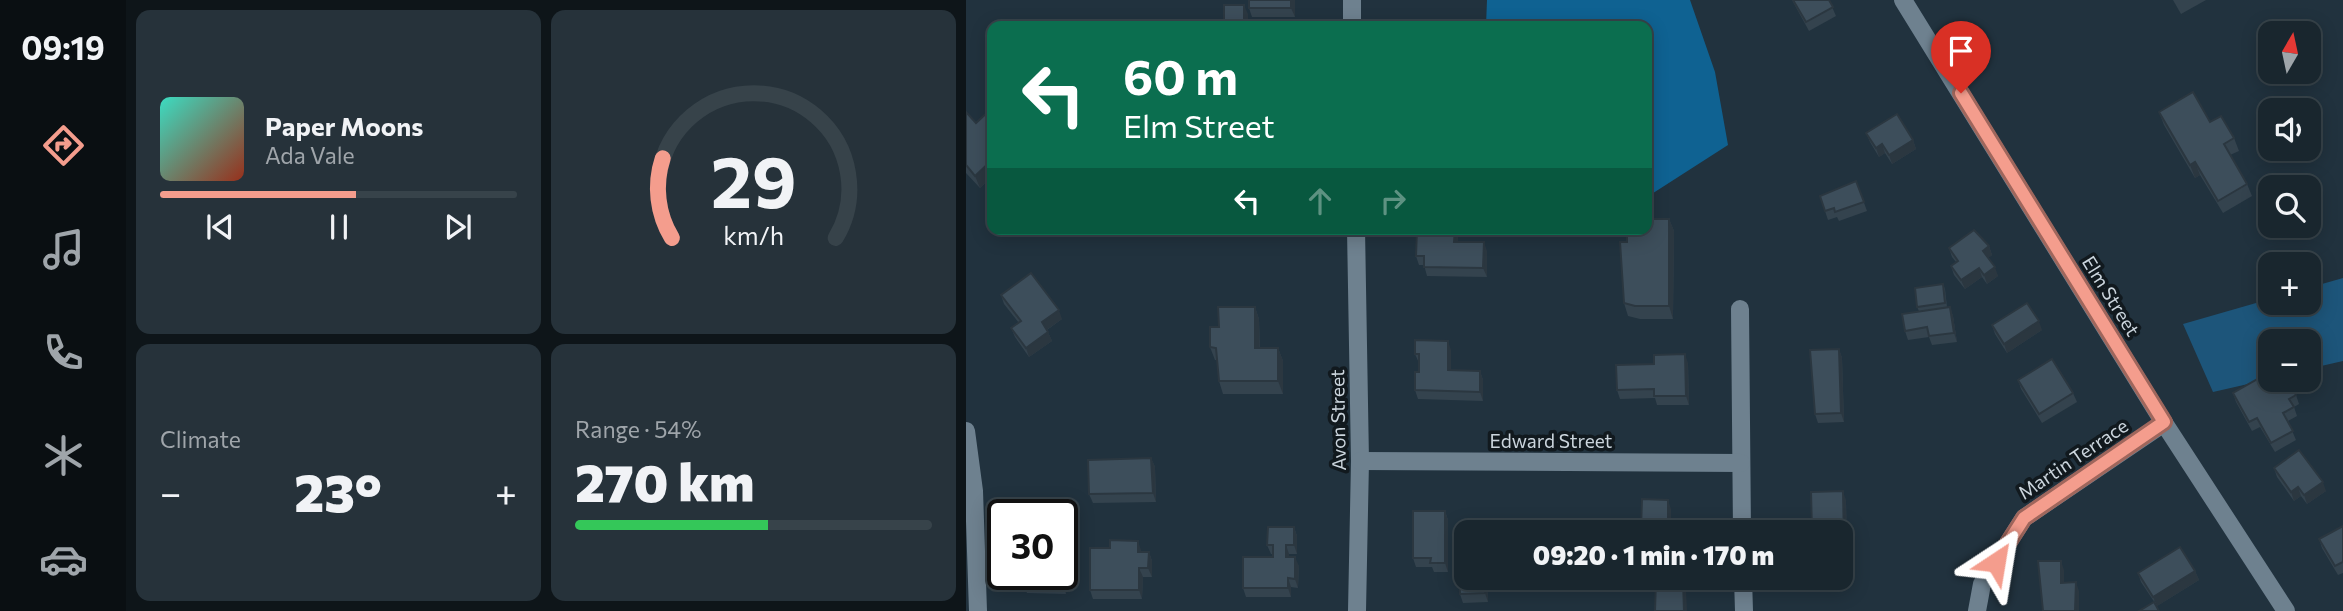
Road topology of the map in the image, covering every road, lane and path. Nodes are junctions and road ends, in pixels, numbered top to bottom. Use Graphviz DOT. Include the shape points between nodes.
graph roads {
  1 [pos="1352,0"];
  2 [pos="1903,0"];
  3 [pos="1352,21"];
  4 [pos="1356,235"];
  5 [pos="1740,309"];
  6 [pos="2164,422"];
  7 [pos="966,431"];
  8 [pos="1360,461"];
  9 [pos="1741,463"];
  10 [pos="1742,520"];
  11 [pos="1743,590"];
  12 [pos="978,611"];
  13 [pos="1357,611"];
  14 [pos="1744,611"];
  15 [pos="1977,611"];
  16 [pos="2286,611"];
  1 -- 3 [label="street"];
  2 -- 6 [label="street, Elm Street"];
  4 -- 8 [label="street, Avon Street"];
  5 -- 9 [label="street"];
  6 -- 15 [label="street, Martin Terrace" via="2024,518 1982,584"];
  6 -- 16 [label="street, Elm Street"];
  7 -- 12 [label="street" via="974,491"];
  8 -- 9 [label="street, Edward Street"];
  8 -- 13 [label="street, Avon Street"];
  9 -- 10 [label="street"];
  11 -- 14 [label="street"];
}
